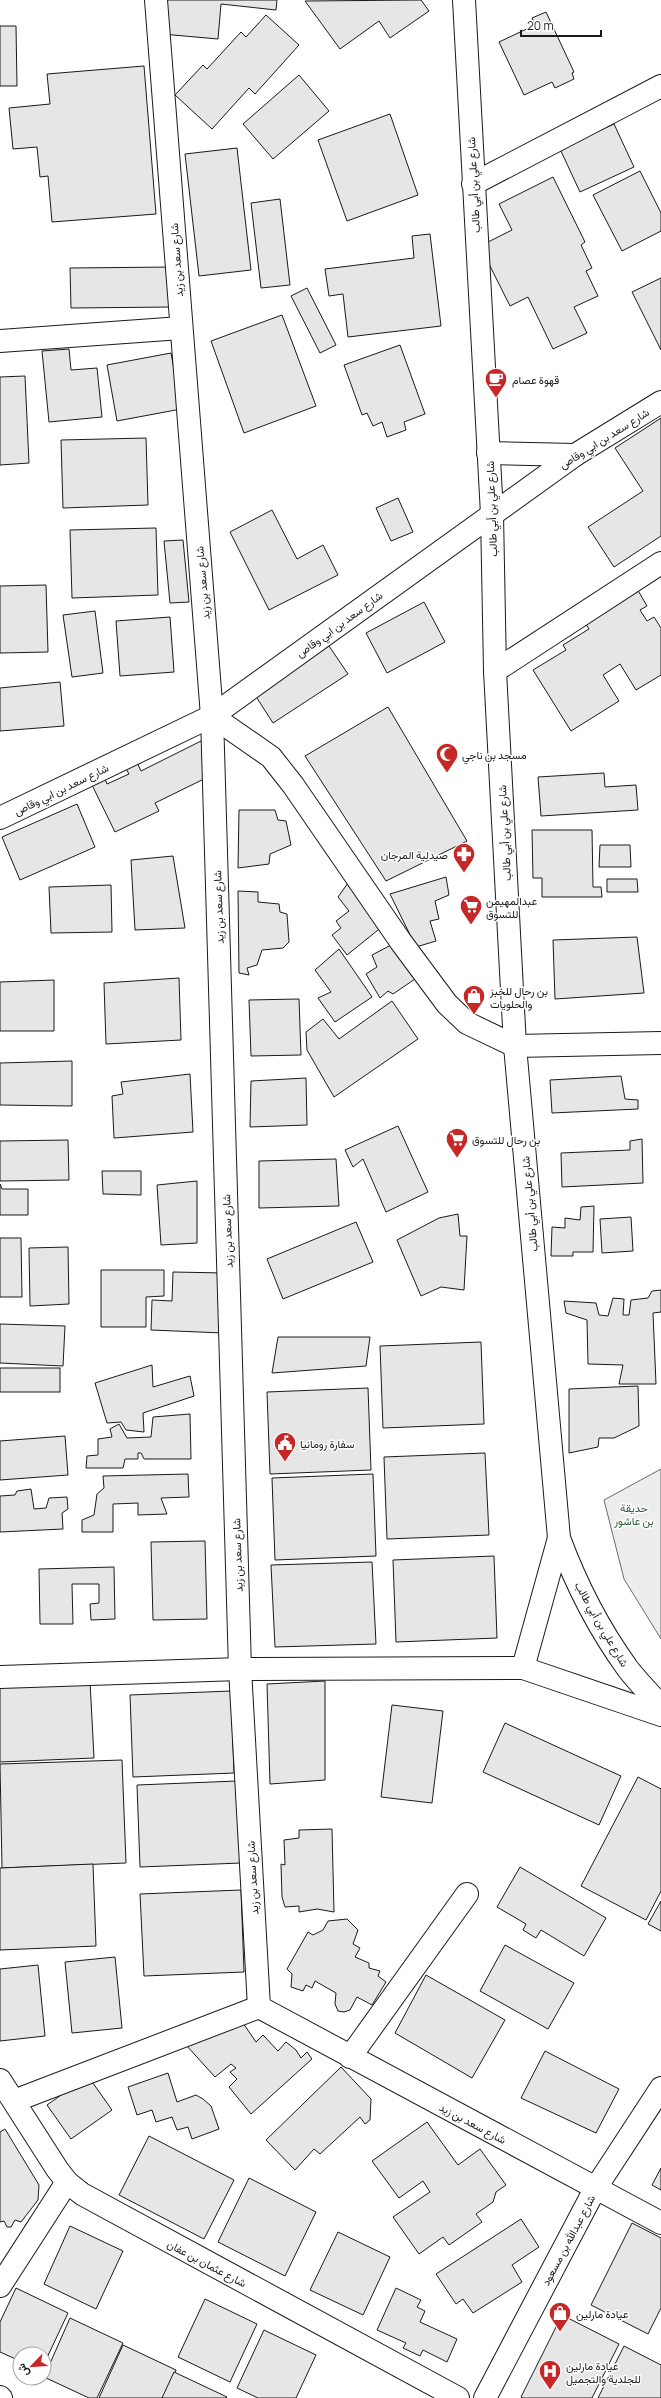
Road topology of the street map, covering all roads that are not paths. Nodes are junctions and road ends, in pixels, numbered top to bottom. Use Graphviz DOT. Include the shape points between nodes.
graph roads {
  1 [pos="156,0"];
  2 [pos="464,0"];
  3 [pos="661,86"];
  4 [pos="473,184"];
  5 [pos="181,328"];
  6 [pos="0,341"];
  7 [pos="661,402"];
  8 [pos="488,453"];
  9 [pos="575,455"];
  10 [pos="492,514"];
  11 [pos="661,563"];
  12 [pos="495,672"];
  13 [pos="212,716"];
  14 [pos="0,818"];
  15 [pos="661,1043"];
  16 [pos="515,1046"];
  17 [pos="559,1538"];
  18 [pos="523,1668"];
  19 [pos="240,1669"];
  20 [pos="0,1677"];
  21 [pos="661,1706"];
  22 [pos="661,1715"];
  23 [pos="467,1894"];
  24 [pos="259,2007"];
  25 [pos="350,2057"];
  26 [pos="0,2080"];
  27 [pos="661,2088"];
  28 [pos="14,2101"];
  29 [pos="67,2182"];
  30 [pos="595,2189"];
  31 [pos="661,2223"];
  32 [pos="0,2286"];
  33 [pos="458,2398"];
  34 [pos="485,2398"];
  1 -- 5 [label="street, شارع سعد بن زيد"];
  2 -- 4 [label="street, شارع علي بن أبي طالب"];
  3 -- 4 [label="street"];
  4 -- 8 [label="street, شارع علي بن أبي طالب"];
  5 -- 6 [label="street"];
  5 -- 13 [label="street, شارع سعد بن زيد"];
  7 -- 9 [label="street, شارع سعد بن ابي وقاص"];
  8 -- 9 [label="street"];
  8 -- 10 [label="street, شارع علي بن أبي طالب"];
  9 -- 10 [label="street, شارع سعد بن ابي وقاص"];
  10 -- 12 [label="street, شارع علي بن أبي طالب"];
  10 -- 13 [label="street, شارع سعد بن ابي وقاص"];
  11 -- 12 [label="street"];
  12 -- 16 [label="street, شارع علي بن أبي طالب"];
  13 -- 14 [label="street, شارع سعد بن ابي وقاص"];
  13 -- 16 [label="street" via="271,757 447,1004 467,1023"];
  13 -- 19 [label="street, شارع سعد بن زيد"];
  15 -- 16 [label="street"];
  16 -- 17 [label="street, شارع علي بن أبي طالب"];
  17 -- 18 [label="street"];
  17 -- 21 [label="street, شارع علي بن أبي طالب" via="572,1572 596,1618 629,1670"];
  18 -- 19 [label="street"];
  18 -- 22 [label="street"];
  19 -- 20 [label="street"];
  19 -- 24 [label="street, شارع سعد بن زيد"];
  23 -- 25 [label="street"];
  24 -- 25 [label="street, شارع سعد بن زيد"];
  24 -- 28 [label="street"];
  25 -- 30 [label="street, شارع سعد بن زيد"];
  26 -- 28 [label="street, شارع عثمان بن عفان"];
  27 -- 30 [label="street, شارع عبدالله بن مسعود"];
  28 -- 29 [label="street, شارع عثمان بن عفان"];
  29 -- 32 [label="street"];
  29 -- 33 [label="street, شارع عثمان بن عفان" via="105,2208"];
  30 -- 31 [label="street, شارع سعد بن زيد"];
  30 -- 34 [label="street, شارع عبدالله بن مسعود"];
}
